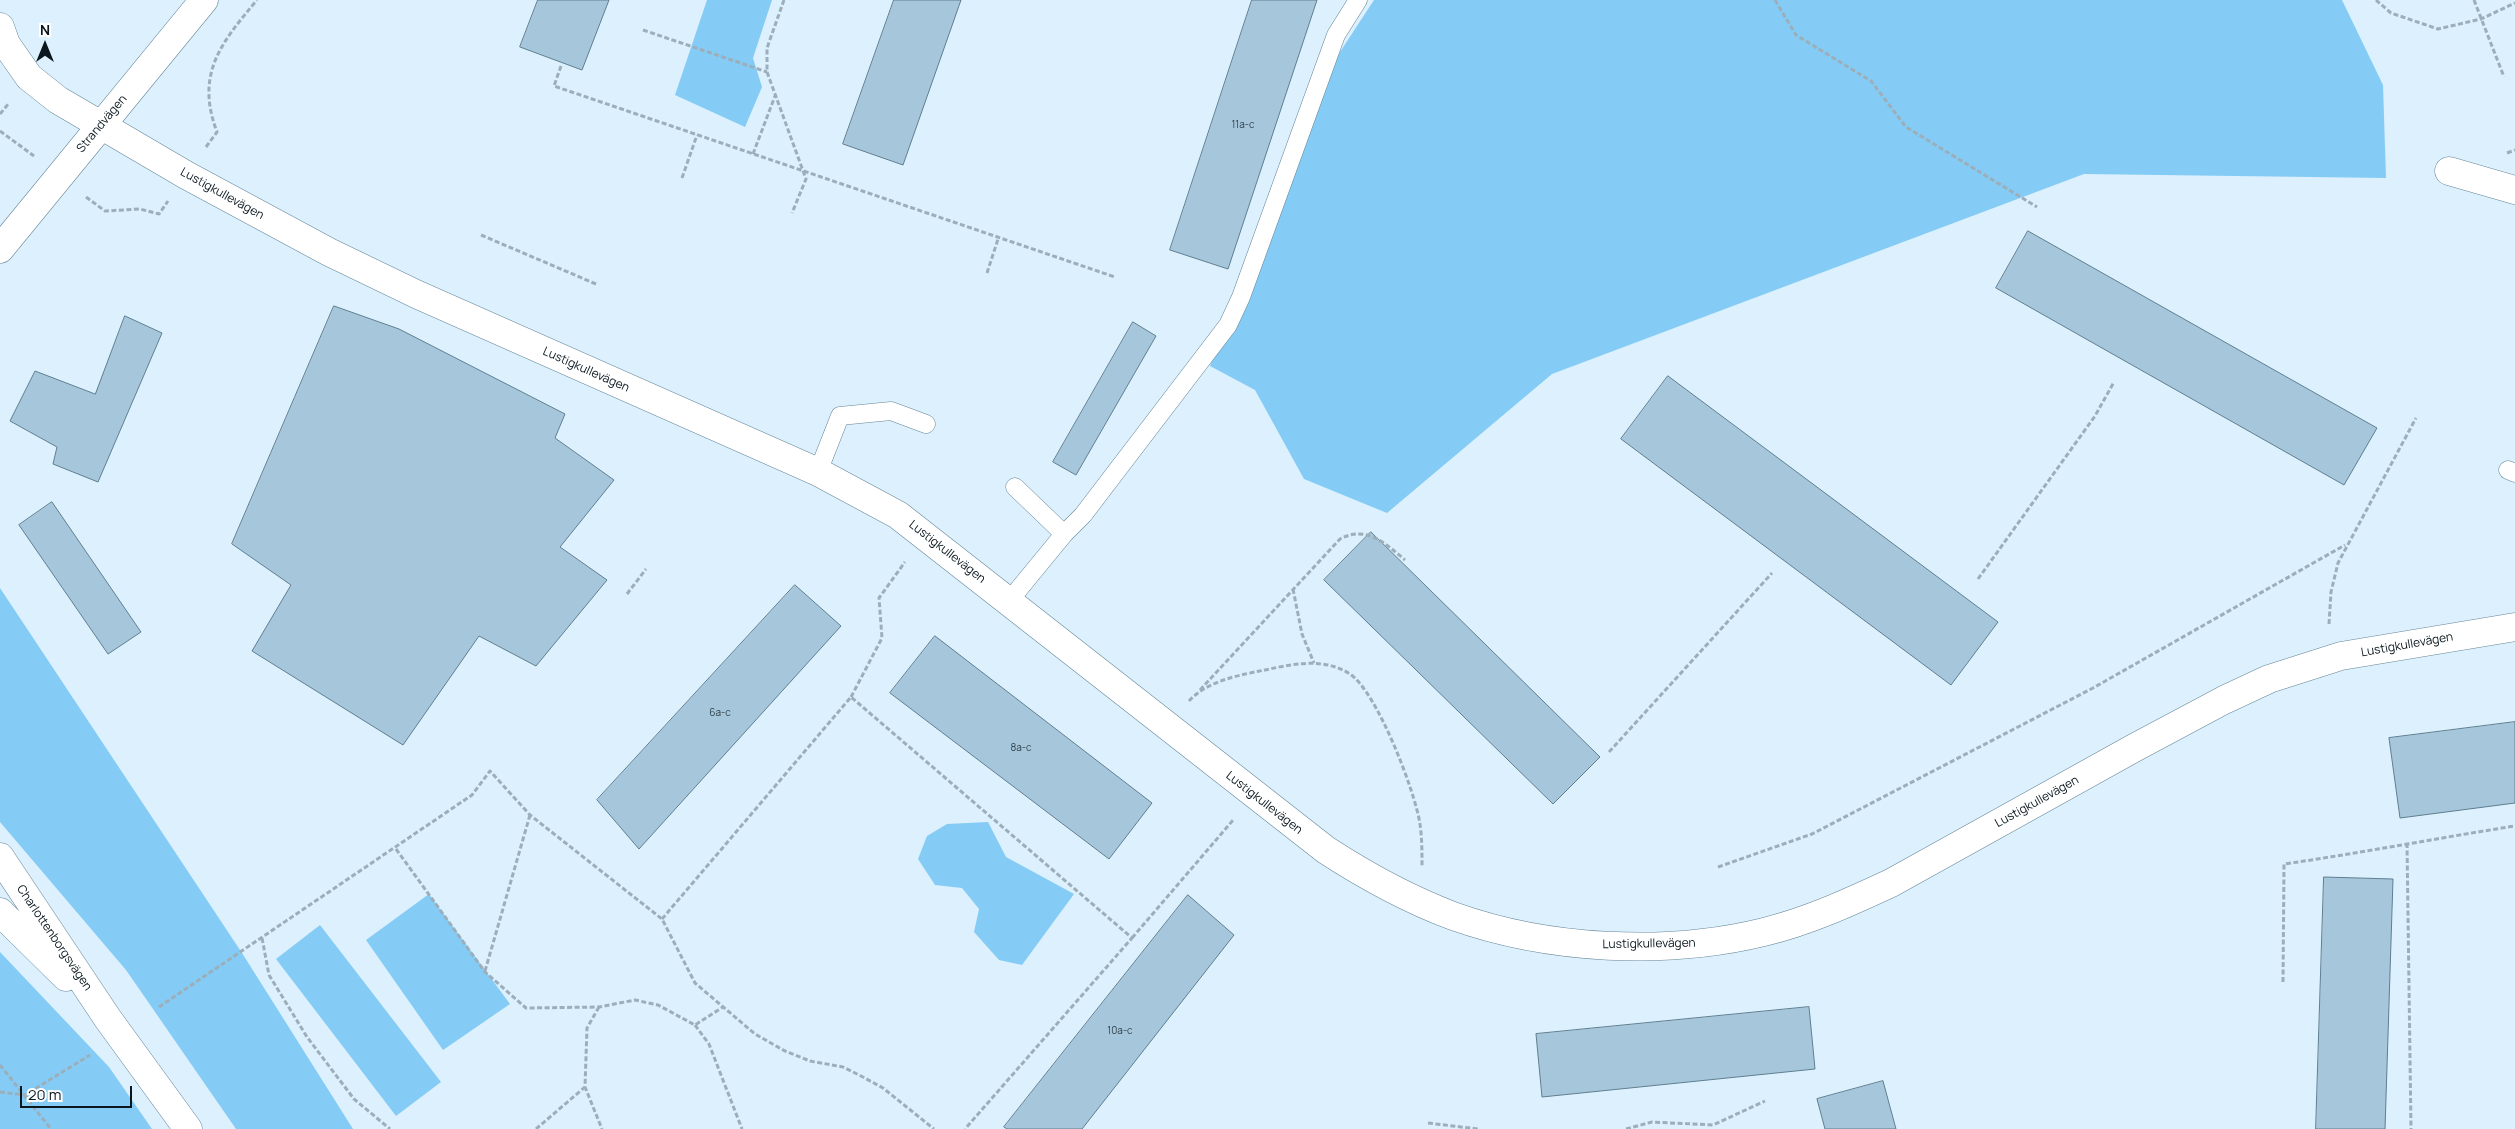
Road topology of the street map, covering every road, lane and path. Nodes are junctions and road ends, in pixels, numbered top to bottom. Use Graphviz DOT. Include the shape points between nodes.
graph roads {
  1 [pos="204,0"];
  2 [pos="257,0"];
  3 [pos="784,0"];
  4 [pos="1358,0"];
  5 [pos="1775,0"];
  6 [pos="2376,0"];
  7 [pos="2474,0"];
  8 [pos="2515,3"];
  9 [pos="2481,19"];
  10 [pos="0,27"];
  11 [pos="643,30"];
  12 [pos="561,66"];
  13 [pos="766,72"];
  14 [pos="2504,77"];
  15 [pos="208,95"];
  16 [pos="775,95"];
  17 [pos="100,126"];
  18 [pos="697,135"];
  19 [pos="753,154"];
  20 [pos="803,170"];
  21 [pos="2449,171"];
  22 [pos="682,178"];
  23 [pos="2515,190"];
  24 [pos="2036,207"];
  25 [pos="792,213"];
  26 [pos="480,234"];
  27 [pos="998,236"];
  28 [pos="0,249"];
  29 [pos="987,273"];
  30 [pos="1115,276"];
  31 [pos="596,284"];
  32 [pos="2114,382"];
  33 [pos="2416,418"];
  34 [pos="926,424"];
  35 [pos="818,472"];
  36 [pos="1015,487"];
  37 [pos="925,534"];
  38 [pos="1064,534"];
  39 [pos="2345,545"];
  40 [pos="1405,560"];
  41 [pos="646,569"];
  42 [pos="1772,573"];
  43 [pos="1978,579"];
  44 [pos="1293,589"];
  45 [pos="627,594"];
  46 [pos="1009,601"];
  47 [pos="2515,627"];
  48 [pos="2331,659"];
  49 [pos="1314,663"];
  50 [pos="1198,692"];
  51 [pos="851,697"];
  52 [pos="1167,726"];
  53 [pos="1609,752"];
  54 [pos="1254,796"];
  55 [pos="530,816"];
  56 [pos="2515,826"];
  57 [pos="2408,843"];
  58 [pos="396,849"];
  59 [pos="0,857"];
  60 [pos="1718,868"];
  61 [pos="1424,904"];
  62 [pos="0,912"];
  63 [pos="662,919"];
  64 [pos="262,938"];
  65 [pos="1132,938"];
  66 [pos="485,972"];
  67 [pos="2283,982"];
  68 [pos="159,1007"];
  69 [pos="600,1007"];
  70 [pos="723,1007"];
  71 [pos="108,1018"];
  72 [pos="695,1025"];
  73 [pos="90,1055"];
  74 [pos="0,1066"];
  75 [pos="585,1088"];
  76 [pos="0,1092"];
  77 [pos="25,1095"];
  78 [pos="1765,1101"];
  79 [pos="1428,1123"];
  80 [pos="1713,1127"];
  81 [pos="51,1129"];
  82 [pos="188,1129"];
  83 [pos="390,1129"];
  84 [pos="536,1129"];
  85 [pos="602,1129"];
  86 [pos="742,1129"];
  87 [pos="934,1129"];
  88 [pos="965,1129"];
  89 [pos="1478,1129"];
  90 [pos="1626,1129"];
  91 [pos="2411,1129"];
  1 -- 17 [label="street, Strandvägen"];
  2 -- 15 [label="path" via="218,52 212,65"];
  3 -- 13 [label="path" via="767,48"];
  4 -- 38 [label="lane" via="1336,35 1228,325 1083,515"];
  5 -- 24 [label="path" via="1796,35 1871,81 1906,127"];
  6 -- 9 [label="path" via="2391,13 2438,29"];
  7 -- 9 [label="path"];
  8 -- 9 [label="path"];
  9 -- 14 [label="path"];
  10 -- 17 [label="street, Lustigkullevägen" via="6,44 29,77"];
  11 -- 13 [label="path"];
  12 -- 18 [label="path" via="554,86"];
  13 -- 16 [label="path"];
  16 -- 19 [label="path"];
  16 -- 20 [label="path"];
  17 -- 28 [label="street, Strandvägen"];
  17 -- 35 [label="street, Lustigkullevägen" via="362,268"];
  18 -- 19 [label="path"];
  18 -- 22 [label="path"];
  19 -- 20 [label="path"];
  20 -- 25 [label="path" via="806,179"];
  20 -- 27 [label="path"];
  21 -- 23 [label="street"];
  26 -- 31 [label="path"];
  27 -- 29 [label="path"];
  27 -- 30 [label="path"];
  32 -- 43 [label="path" via="2095,416"];
  33 -- 39 [label="path"];
  34 -- 35 [label="lane" via="891,411 840,416"];
  35 -- 37 [label="street, Lustigkullevägen" via="863,494"];
  36 -- 38 [label="lane"];
  37 -- 46 [label="street, Lustigkullevägen"];
  37 -- 51 [label="path" via="879,598 882,638"];
  38 -- 46 [label="lane"];
  39 -- 48 [label="path" via="2331,592"];
  39 -- 60 [label="path" via="2093,688 1812,834"];
  40 -- 44 [label="path" via="1369,535 1352,532 1340,539"];
  41 -- 45 [label="path"];
  42 -- 53 [label="path"];
  44 -- 49 [label="path" via="1302,634"];
  44 -- 50 [label="path"];
  46 -- 52 [label="street, Lustigkullevägen"];
  47 -- 48 [label="street, Lustigkullevägen"];
  48 -- 61 [label="street, Lustigkullevägen" via="2269,679 2224,700 1851,902 1763,932 1666,946 1598,945 1520,934"];
  49 -- 50 [label="path" via="1252,673"];
  49 -- 61 [label="path" via="1349,673 1362,683 1403,766 1420,824"];
  50 -- 52 [label="path"];
  51 -- 63 [label="path"];
  51 -- 65 [label="path"];
  52 -- 54 [label="street, Lustigkullevägen"];
  54 -- 61 [label="street, Lustigkullevägen" via="1347,864"];
  54 -- 65 [label="path"];
  55 -- 58 [label="path" via="490,771 472,795"];
  55 -- 63 [label="path"];
  55 -- 66 [label="path"];
  56 -- 57 [label="path"];
  57 -- 67 [label="path" via="2376,851 2284,864"];
  57 -- 91 [label="path"];
  58 -- 64 [label="path"];
  58 -- 66 [label="path"];
  59 -- 71 [label="street, Charlottenborgsvägen"];
  62 -- 71 [label="street, Charlottenborgsvägen"];
  63 -- 70 [label="path" via="696,983"];
  64 -- 68 [label="path"];
  64 -- 83 [label="path" via="269,975 307,1037 354,1099"];
  65 -- 88 [label="path"];
  66 -- 69 [label="path" via="526,1008"];
  69 -- 72 [label="path" via="635,1000 658,1005"];
  69 -- 75 [label="path" via="587,1028"];
  70 -- 72 [label="path"];
  70 -- 87 [label="path" via="755,1034 785,1051 843,1067 883,1088"];
  71 -- 82 [label="street, Charlottenborgsvägen"];
  72 -- 86 [label="path" via="709,1044"];
  73 -- 77 [label="path"];
  74 -- 77 [label="path"];
  75 -- 84 [label="path"];
  75 -- 85 [label="path"];
  76 -- 77 [label="path"];
  77 -- 81 [label="path"];
  78 -- 80 [label="path"];
  79 -- 89 [label="path"];
  80 -- 90 [label="path" via="1652,1122"];
}
